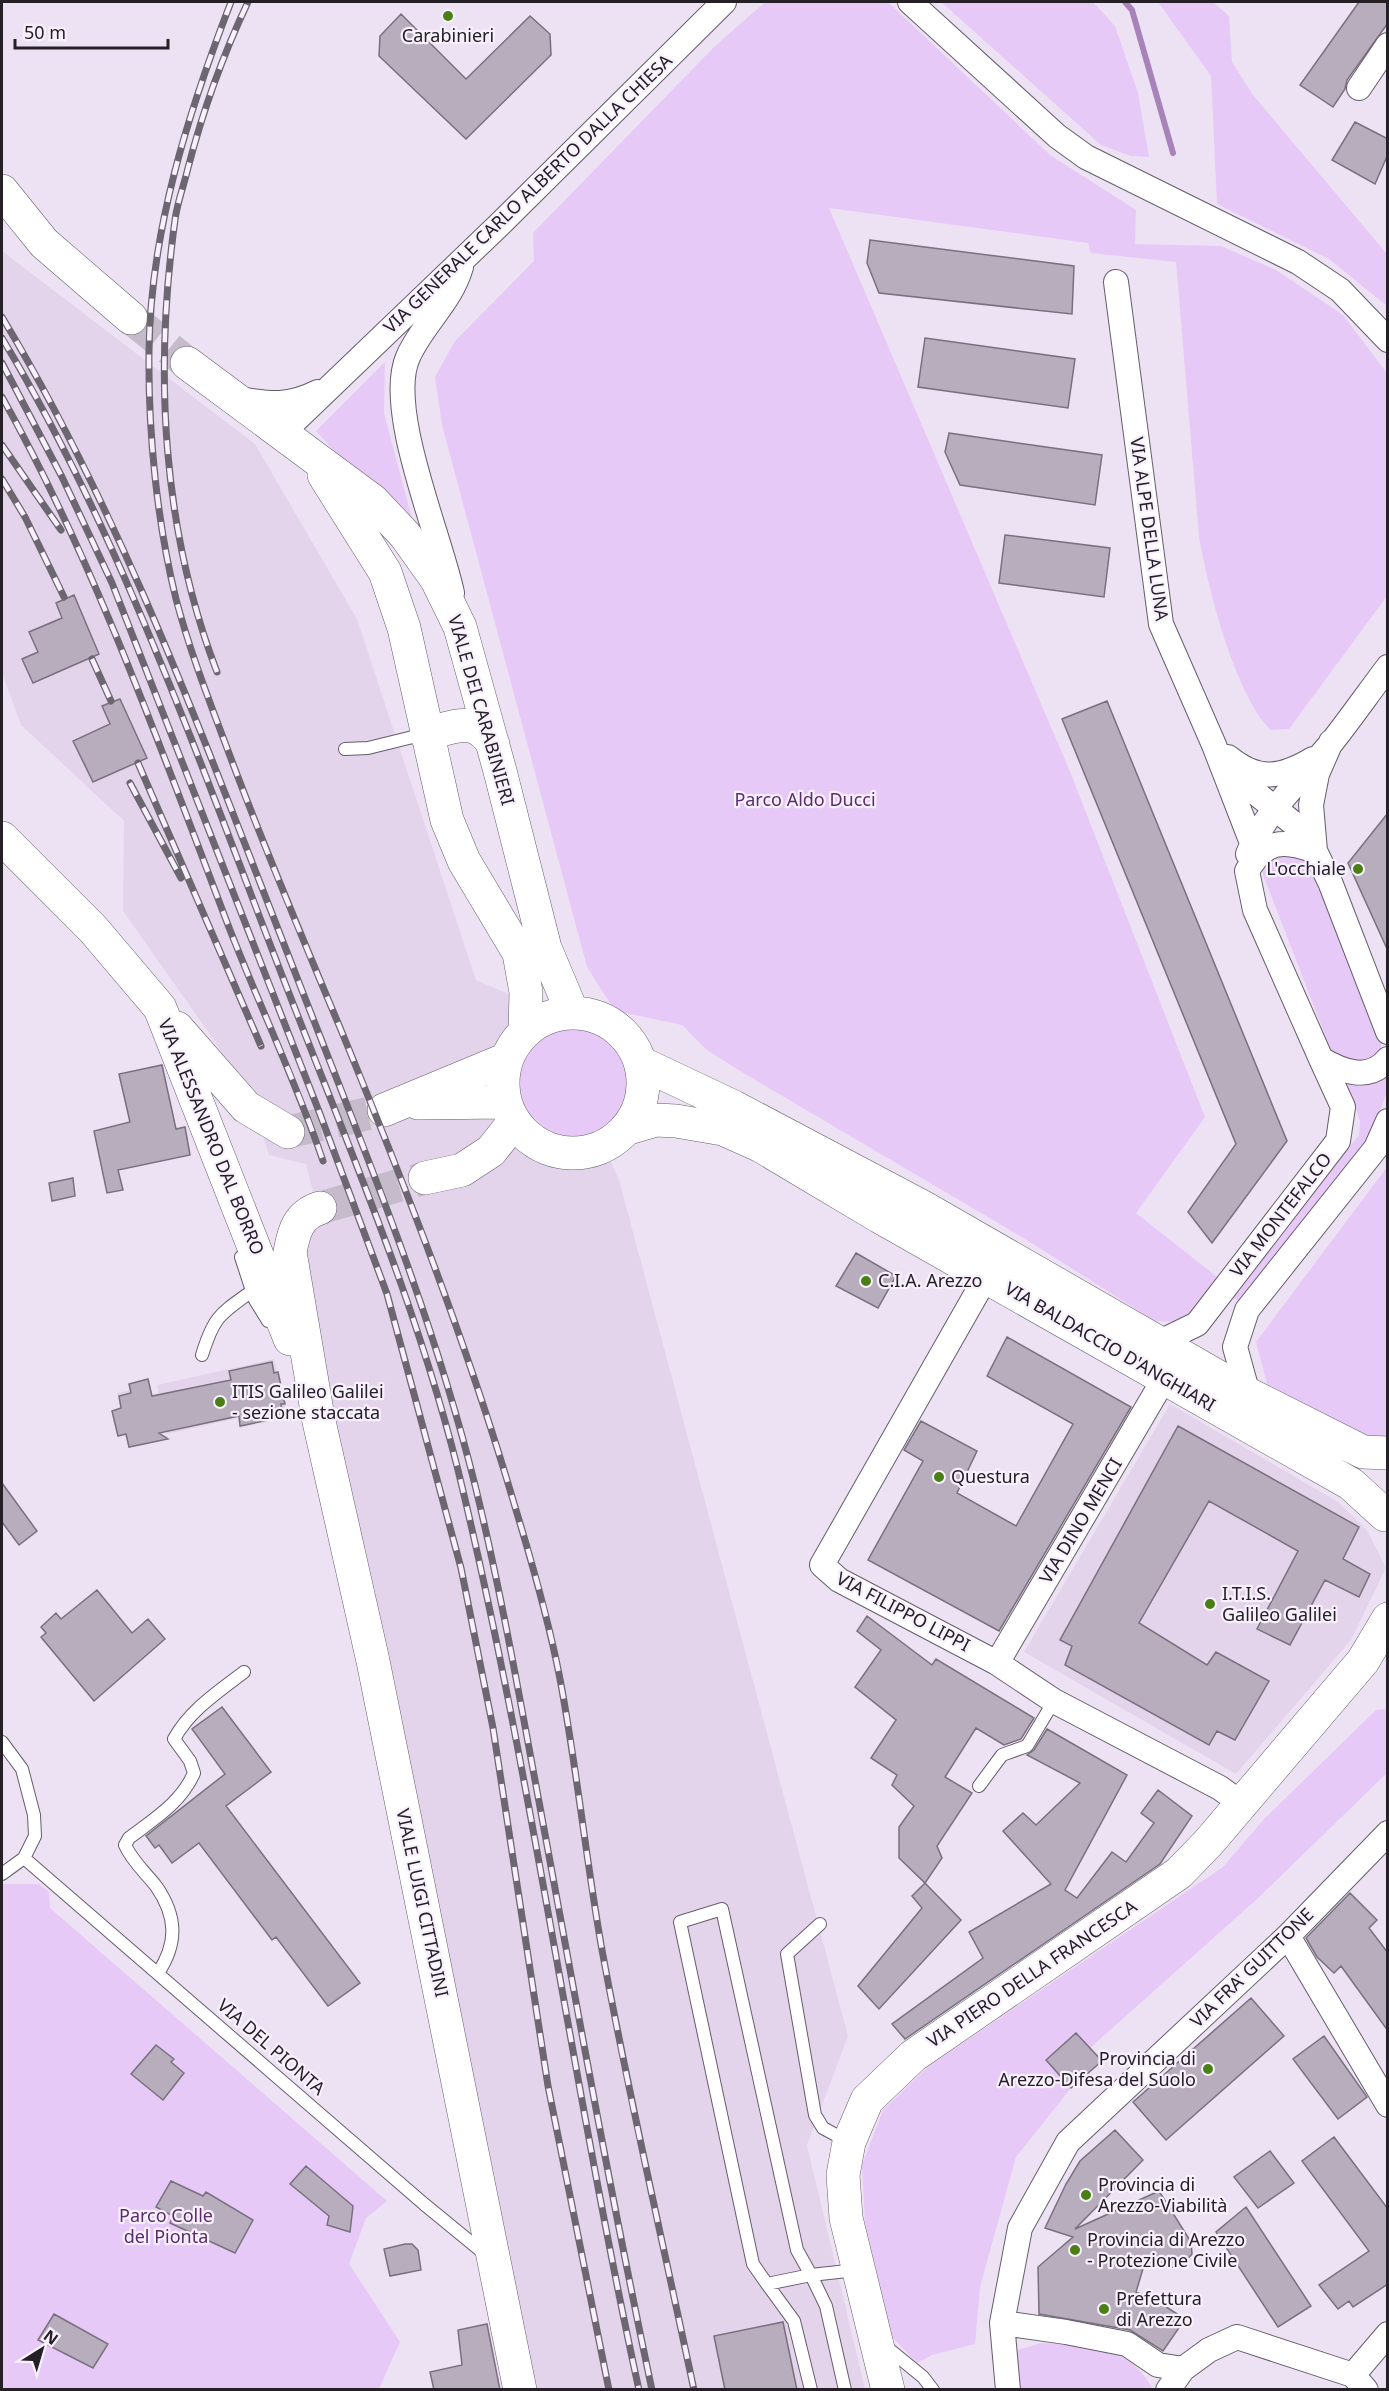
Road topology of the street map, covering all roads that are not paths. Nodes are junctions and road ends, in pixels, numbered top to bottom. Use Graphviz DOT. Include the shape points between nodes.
graph roads {
  1 [pos="724,2"];
  2 [pos="909,2"];
  3 [pos="1388,45"];
  4 [pos="1359,88"];
  5 [pos="2,191"];
  6 [pos="463,259"];
  7 [pos="1116,282"];
  8 [pos="131,318"];
  9 [pos="1388,340"];
  10 [pos="187,363"];
  11 [pos="331,386"];
  12 [pos="238,399"];
  13 [pos="282,433"];
  14 [pos="310,457"];
  15 [pos="460,627"];
  16 [pos="1388,667"];
  17 [pos="426,734"];
  18 [pos="493,744"];
  19 [pos="1326,748"];
  20 [pos="345,749"];
  21 [pos="1217,755"];
  22 [pos="1275,810"];
  23 [pos="2,837"];
  24 [pos="1252,843"];
  25 [pos="1315,851"];
  26 [pos="1246,871"];
  27 [pos="160,1008"];
  28 [pos="572,1012"];
  29 [pos="525,1031"];
  30 [pos="1388,1032"];
  31 [pos="507,1059"];
  32 [pos="1321,1059"];
  33 [pos="1388,1059"];
  34 [pos="641,1063"];
  35 [pos="510,1112"];
  36 [pos="1388,1121"];
  37 [pos="629,1128"];
  38 [pos="288,1132"];
  39 [pos="1382,1144"];
  40 [pos="209,1167"];
  41 [pos="425,1178"];
  42 [pos="220,1198"];
  43 [pos="317,1209"];
  44 [pos="986,1276"];
  45 [pos="252,1291"];
  46 [pos="1158,1343"];
  47 [pos="202,1355"];
  48 [pos="297,1364"];
  49 [pos="1164,1379"];
  50 [pos="1248,1394"];
  51 [pos="318,1417"];
  52 [pos="1388,1453"];
  53 [pos="1387,1508"];
  54 [pos="1388,1619"];
  55 [pos="1375,1650"];
  56 [pos="997,1663"];
  57 [pos="244,1672"];
  58 [pos="1054,1701"];
  59 [pos="2,1742"];
  60 [pos="979,1786"];
  61 [pos="1242,1803"];
  62 [pos="1388,1833"];
  63 [pos="24,1858"];
  64 [pos="2,1874"];
  65 [pos="820,1924"];
  66 [pos="1288,1936"];
  67 [pos="158,1973"];
  68 [pos="1388,2105"];
  69 [pos="849,2142"];
  70 [pos="496,2262"];
  71 [pos="857,2270"];
  72 [pos="811,2275"];
  73 [pos="767,2284"];
  74 [pos="1002,2324"];
  75 [pos="1388,2334"];
  76 [pos="874,2337"];
  77 [pos="1183,2369"];
  78 [pos="1360,2382"];
  79 [pos="519,2390"];
  80 [pos="811,2390"];
  81 [pos="844,2390"];
  82 [pos="888,2390"];
  83 [pos="933,2390"];
  84 [pos="1008,2390"];
  85 [pos="1168,2390"];
  1 -- 6 [label="street, VIA GENERALE CARLO ALBERTO DALLA CHIESA"];
  2 -- 9 [label="street" via="1057,136 1086,157 1298,262 1340,290"];
  3 -- 4 [label="street"];
  5 -- 8 [label="main road" via="44,243"];
  6 -- 11 [label="street, VIA GENERALE CARLO ALBERTO DALLA CHIESA"];
  6 -- 15 [label="street" via="456,287 408,357 400,386 404,423 449,575"];
  7 -- 21 [label="street, VIA ALPE DELLA LUNA" via="1161,624"];
  10 -- 12 [label="main road, VIALE DEI CARABINIERI"];
  11 -- 12 [label="street, VIA GENERALE CARLO ALBERTO DALLA CHIESA" via="297,402"];
  11 -- 13 [label="street, VIA GENERALE CARLO ALBERTO DALLA CHIESA"];
  12 -- 13 [label="main road, VIALE DEI CARABINIERI"];
  13 -- 14 [label="main road, VIALE DEI CARABINIERI"];
  14 -- 15 [label="main road, VIALE DEI CARABINIERI" via="374,501 405,535 437,580"];
  14 -- 17 [label="main road, VIALE DEI CARABINIERI" via="334,488 385,572 404,628"];
  15 -- 18 [label="main road, VIALE DEI CARABINIERI"];
  16 -- 19 [label="street, VIA MONTEFALCO"];
  17 -- 18 [label="main road" via="474,726"];
  17 -- 20 [label="lane" via="368,748"];
  17 -- 29 [label="main road, VIALE DEI CARABINIERI" via="456,845 519,953 526,992"];
  18 -- 28 [label="main road, VIALE DEI CARABINIERI" via="544,948"];
  19 -- 21 [label="street, VIA MONTEFALCO" via="1296,770 1272,776 1243,769"];
  19 -- 22 [label="street, VIA MONTEFALCO"];
  19 -- 25 [label="street, VIA MONTEFALCO" via="1311,805"];
  21 -- 22 [label="street"];
  21 -- 24 [label="street, VIA ALPE DELLA LUNA"];
  22 -- 24 [label="street, VIA MONTEFALCO"];
  22 -- 25 [label="street" via="1298,827"];
  23 -- 27 [label="main road, VIA ALESSANDRO DAL BORRO" via="93,929"];
  24 -- 26 [label="street, VIA MONTEFALCO"];
  25 -- 26 [label="street" via="1282,843 1257,854"];
  25 -- 30 [label="street, VIA MONTEFALCO"];
  26 -- 32 [label="street, VIA MONTEFALCO" via="1255,910"];
  27 -- 38 [label="main road" via="246,1107"];
  27 -- 40 [label="lane"];
  27 -- 48 [label="main road, VIA ALESSANDRO DAL BORRO"];
  28 -- 29 [label="main road" via="555,1015"];
  28 -- 34 [label="main road" via="594,1016 615,1026 631,1042"];
  29 -- 31 [label="main road"];
  31 -- 35 [label="main road" via="503,1080"];
  31 -- 35 [label="main road" via="384,1110 421,1102"];
  32 -- 33 [label="street" via="1358,1075"];
  32 -- 46 [label="street, VIA MONTEFALCO" via="1343,1107 1338,1141 1197,1324"];
  34 -- 37 [label="main road" via="643,1097"];
  34 -- 46 [label="main road, VIA BALDACCIO D'ANGHIARI" via="735,1107 923,1207"];
  35 -- 37 [label="main road" via="535,1142 570,1153 606,1146"];
  35 -- 41 [label="main road" via="490,1150 462,1170"];
  36 -- 39 [label="street, VIA MONTEFALCO"];
  37 -- 44 [label="main road, VIA BALDACCIO D'ANGHIARI" via="656,1120 723,1129 761,1146"];
  39 -- 50 [label="street, VIA MONTEFALCO" via="1247,1310 1235,1347"];
  42 -- 45 [label="lane"];
  43 -- 51 [label="main road" via="304,1214 290,1252"];
  44 -- 49 [label="main road, VIA BALDACCIO D'ANGHIARI"];
  44 -- 56 [label="street, VIA FILIPPO LIPPI" via="822,1565 839,1580"];
  45 -- 47 [label="lane" via="211,1326"];
  45 -- 48 [label="lane"];
  46 -- 50 [label="main road, VIA BALDACCIO D'ANGHIARI"];
  48 -- 51 [label="main road, VIA ALESSANDRO DAL BORRO"];
  49 -- 53 [label="main road, VIA BALDACCIO D'ANGHIARI"];
  49 -- 56 [label="street, VIA DINO MENCI"];
  50 -- 52 [label="main road, VIA BALDACCIO D'ANGHIARI" via="1363,1452"];
  51 -- 70 [label="main road, VIALE LUIGI CITTADINI" via="373,1661"];
  54 -- 55 [label="main road, VIA PIERO DELLA FRANCESCA"];
  55 -- 61 [label="main road, VIA PIERO DELLA FRANCESCA"];
  56 -- 58 [label="street, VIA FILIPPO LIPPI"];
  57 -- 67 [label="lane" via="182,1724 174,1738 194,1773 187,1789 125,1845 169,1911 174,1933 170,1956"];
  58 -- 60 [label="lane" via="1027,1746 1002,1755"];
  58 -- 61 [label="street, VIA FILIPPO LIPPI"];
  59 -- 63 [label="lane" via="22,1768 34,1815 35,1836"];
  61 -- 69 [label="main road, VIA PIERO DELLA FRANCESCA" via="1179,1873 913,2056 867,2100"];
  62 -- 66 [label="street, VIA FRA' GUITTONE"];
  63 -- 64 [label="lane"];
  63 -- 67 [label="lane, VIA DEL PIONTA"];
  65 -- 69 [label="lane" via="787,1954 815,2115 823,2128"];
  66 -- 68 [label="street"];
  66 -- 74 [label="street, VIA FRA' GUITTONE" via="1068,2142 1020,2228"];
  67 -- 70 [label="lane, VIA DEL PIONTA"];
  69 -- 71 [label="main road, VIA PIERO DELLA FRANCESCA" via="843,2175 846,2218"];
  70 -- 79 [label="main road, VIALE LUIGI CITTADINI"];
  71 -- 72 [label="lane"];
  71 -- 76 [label="main road, VIA PIERO DELLA FRANCESCA"];
  72 -- 73 [label="lane"];
  72 -- 73 [label="lane" via="797,2250 722,1909 680,1922 753,2264"];
  72 -- 81 [label="lane" via="826,2307"];
  73 -- 80 [label="lane" via="794,2321"];
  74 -- 77 [label="street" via="1127,2344 1158,2365"];
  74 -- 84 [label="street, VIA FRA' GUITTONE"];
  75 -- 78 [label="street"];
  76 -- 82 [label="main road, VIA PIERO DELLA FRANCESCA"];
  76 -- 83 [label="lane"];
  77 -- 78 [label="street" via="1209,2350 1237,2337"];
  77 -- 85 [label="street"];
}
